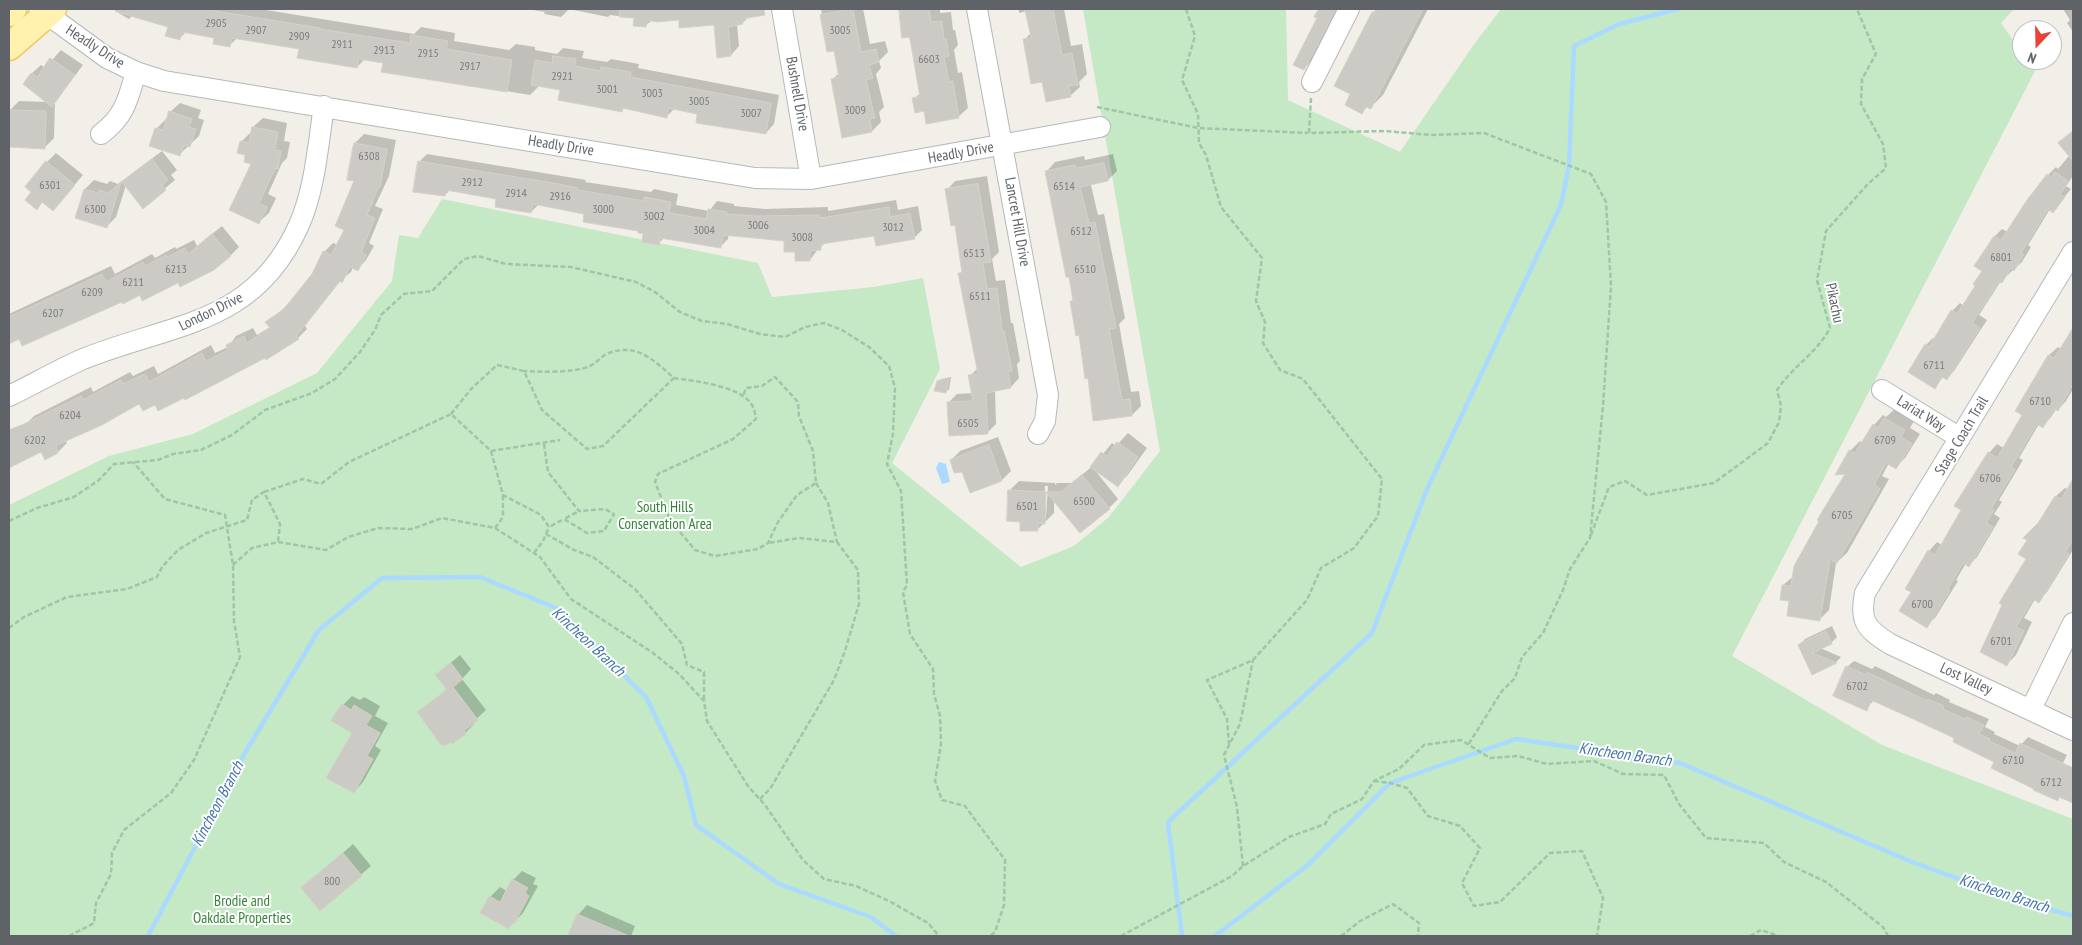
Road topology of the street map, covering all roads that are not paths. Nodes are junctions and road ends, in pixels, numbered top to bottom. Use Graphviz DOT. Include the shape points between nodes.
graph roads {
  1 [pos="13,9"];
  2 [pos="782,9"];
  3 [pos="977,9"];
  4 [pos="1349,9"];
  5 [pos="47,11"];
  6 [pos="9,12"];
  7 [pos="9,47"];
  8 [pos="136,72"];
  9 [pos="1312,82"];
  10 [pos="324,106"];
  11 [pos="1100,127"];
  12 [pos="101,134"];
  13 [pos="1003,146"];
  14 [pos="811,179"];
  15 [pos="2073,252"];
  16 [pos="1882,390"];
  17 [pos="9,396"];
  18 [pos="1038,434"];
  19 [pos="1960,438"];
  20 [pos="1864,622"];
  21 [pos="2073,623"];
  22 [pos="2030,709"];
  23 [pos="2073,730"];
  1 -- 6 [label="main road"];
  2 -- 14 [label="street, Bushnell Drive"];
  3 -- 13 [label="street, Lancret Hill Drive"];
  4 -- 9 [label="street"];
  5 -- 7 [label="main road"];
  5 -- 8 [label="street, Headly Drive" via="107,58"];
  8 -- 10 [label="street, Headly Drive" via="164,81"];
  8 -- 12 [label="street" via="121,116"];
  10 -- 14 [label="street, Headly Drive" via="755,178"];
  10 -- 17 [label="street, London Drive" via="311,187 300,223 281,259 250,292 209,316 176,330 83,359"];
  11 -- 13 [label="street, Headly Drive"];
  13 -- 14 [label="street, Headly Drive"];
  13 -- 18 [label="street, Lancret Hill Drive" via="1048,395 1045,421"];
  15 -- 19 [label="street, Stage Coach Trail"];
  16 -- 19 [label="street, Lariat Way"];
  19 -- 20 [label="street, Stage Coach Trail" via="1865,593"];
  20 -- 22 [label="street, Lost Valley" via="1890,644"];
  21 -- 22 [label="street"];
  22 -- 23 [label="street, Lost Valley"];
}
